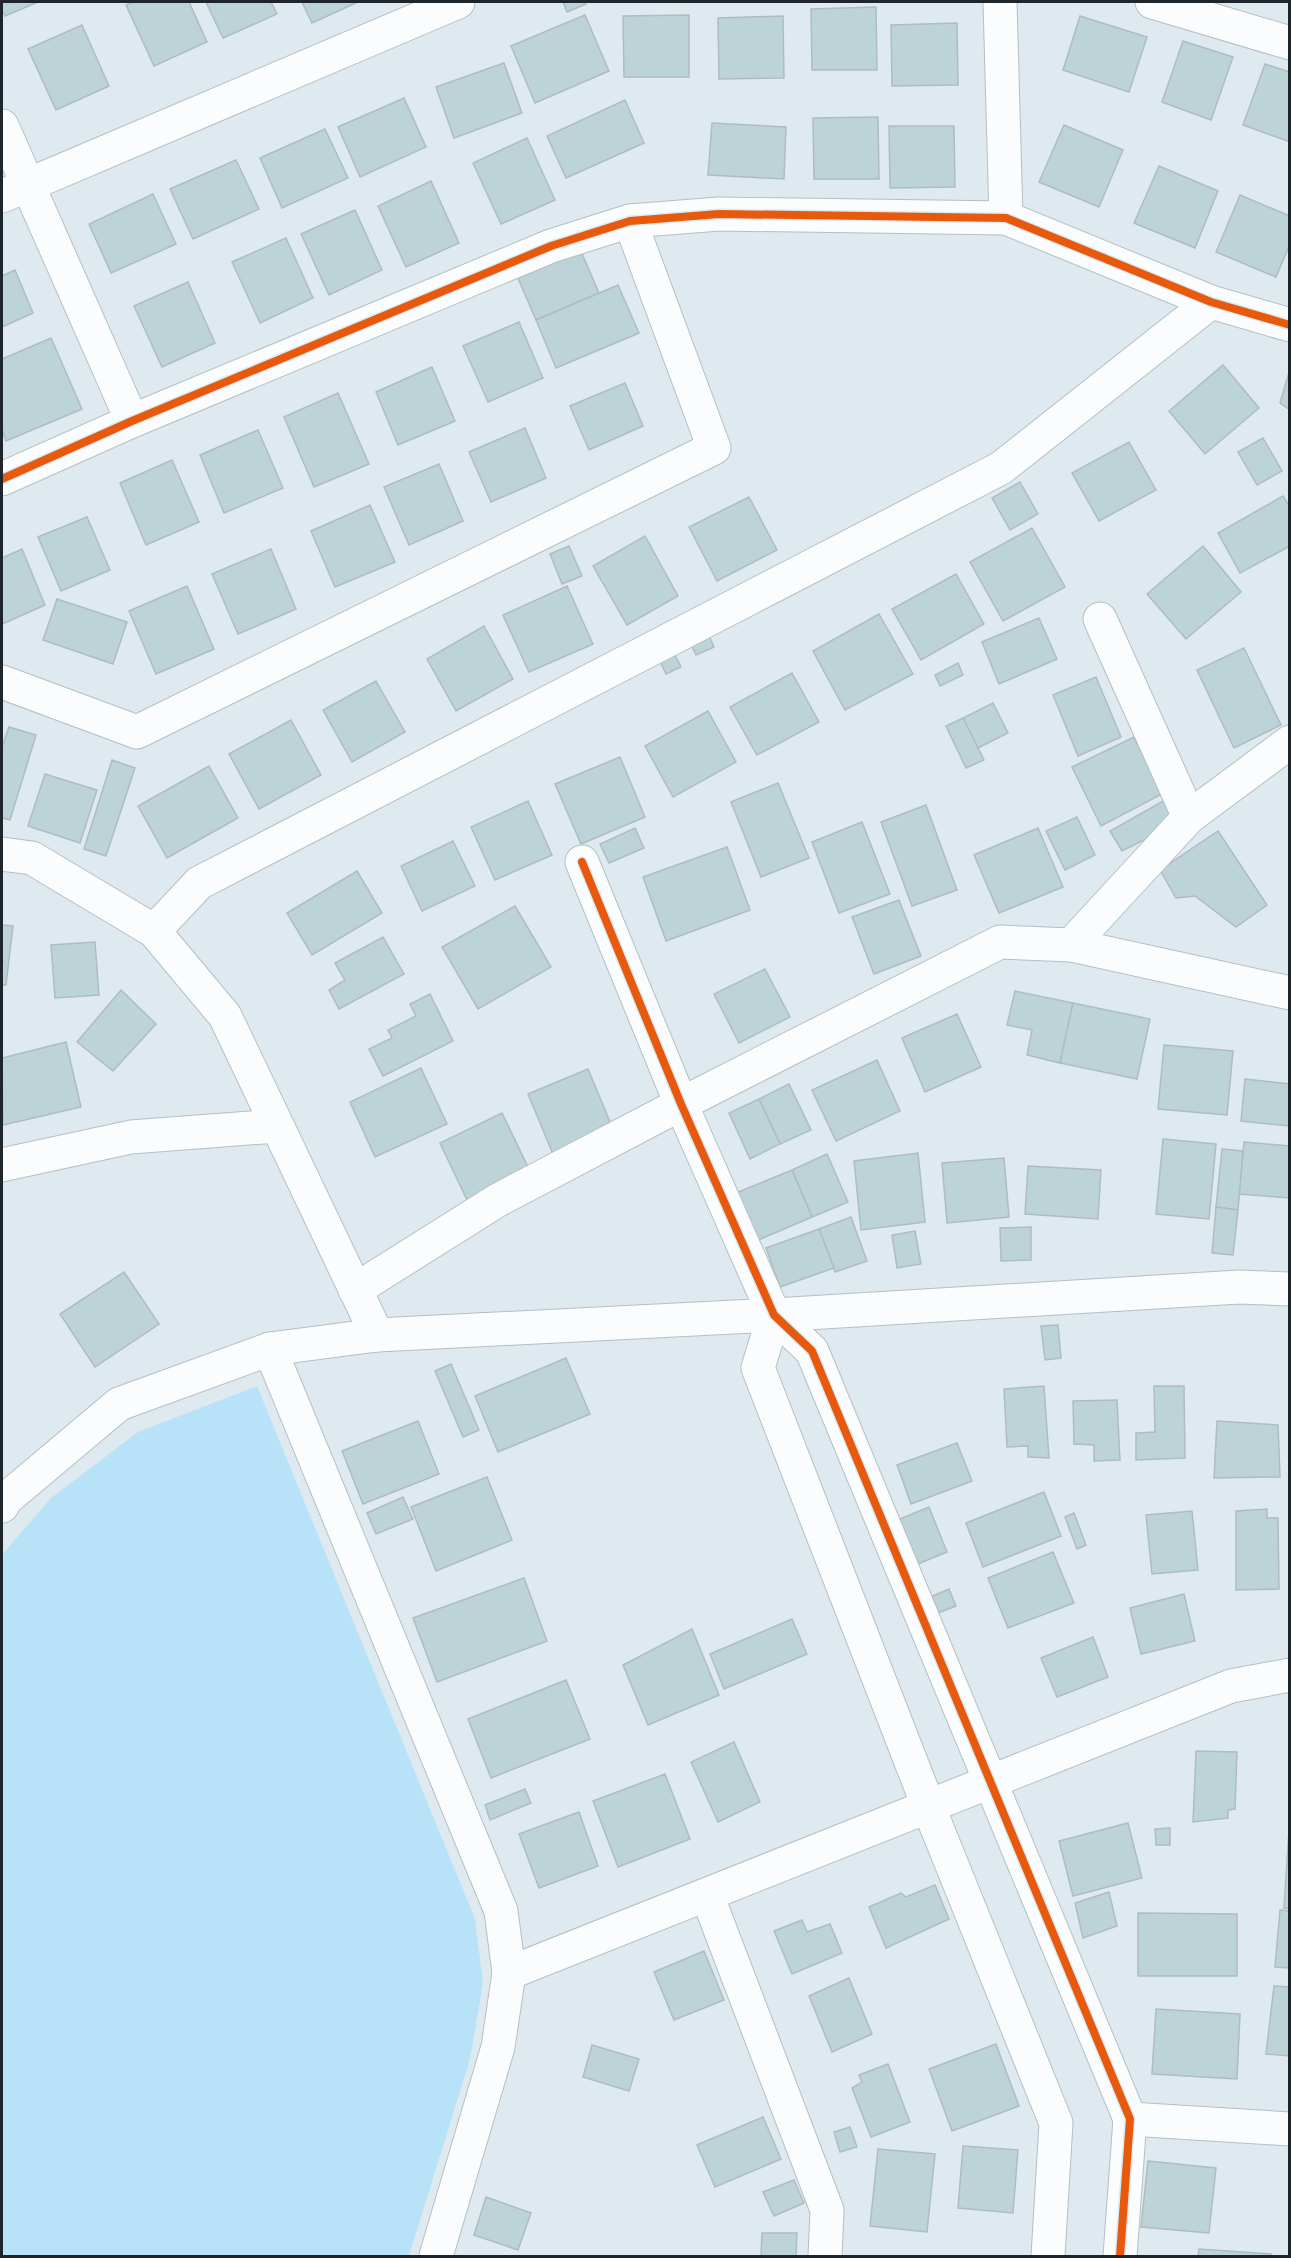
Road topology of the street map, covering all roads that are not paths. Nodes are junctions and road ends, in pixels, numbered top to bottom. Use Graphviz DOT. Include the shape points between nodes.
graph roads {
  1 [pos="458,2"];
  2 [pos="1000,2"];
  3 [pos="1152,2"];
  4 [pos="1290,43"];
  5 [pos="2,126"];
  6 [pos="14,191"];
  7 [pos="1006,218"];
  8 [pos="630,221"];
  9 [pos="1211,302"];
  10 [pos="1290,325"];
  11 [pos="132,421"];
  12 [pos="2,479"];
  13 [pos="1100,619"];
  14 [pos="2,682"];
  15 [pos="1290,742"];
  16 [pos="1189,817"];
  17 [pos="2,854"];
  18 [pos="582,862"];
  19 [pos="154,931"];
  20 [pos="1071,945"];
  21 [pos="1290,993"];
  22 [pos="681,1104"];
  23 [pos="276,1126"];
  24 [pos="2,1165"];
  25 [pos="1290,1289"];
  26 [pos="355,1290"];
  27 [pos="774,1315"];
  28 [pos="377,1335"];
  29 [pos="270,1349"];
  30 [pos="2,1506"];
  31 [pos="1290,1675"];
  32 [pos="989,1781"];
  33 [pos="929,1808"];
  34 [pos="707,1895"];
  35 [pos="509,1973"];
  36 [pos="1130,2119"];
  37 [pos="1290,2129"];
  38 [pos="436,2256"];
  39 [pos="825,2256"];
  40 [pos="1048,2256"];
  41 [pos="1120,2256"];
  1 -- 6 [label="street"];
  2 -- 7 [label="street"];
  3 -- 4 [label="street"];
  5 -- 6 [label="street"];
  6 -- 11 [label="street"];
  7 -- 8 [label="street" via="719,214"];
  7 -- 9 [label="street"];
  8 -- 11 [label="street" via="551,246"];
  8 -- 14 [label="street" via="714,448 137,732"];
  9 -- 10 [label="street"];
  9 -- 19 [label="street" via="1001,468 199,883"];
  11 -- 12 [label="street"];
  13 -- 16 [label="street"];
  15 -- 16 [label="street"];
  16 -- 20 [label="street"];
  17 -- 19 [label="street" via="32,858"];
  18 -- 22 [label="street"];
  19 -- 23 [label="street" via="225,1016"];
  20 -- 21 [label="street"];
  20 -- 22 [label="street" via="1000,942"];
  22 -- 26 [label="street" via="498,1200"];
  22 -- 27 [label="street"];
  23 -- 24 [label="street" via="131,1137"];
  23 -- 26 [label="street"];
  25 -- 27 [label="street" via="1239,1287"];
  26 -- 28 [label="street"];
  27 -- 28 [label="street"];
  27 -- 32 [label="street" via="812,1351"];
  27 -- 33 [label="street" via="758,1368"];
  28 -- 29 [label="street"];
  29 -- 30 [label="street" via="119,1404"];
  29 -- 35 [label="street" via="501,1911"];
  31 -- 32 [label="street" via="1231,1686"];
  32 -- 33 [label="street"];
  32 -- 36 [label="street"];
  33 -- 34 [label="street"];
  33 -- 40 [label="street" via="1056,2123"];
  34 -- 35 [label="street"];
  34 -- 39 [label="street" via="827,2210"];
  35 -- 38 [label="street" via="498,2047"];
  36 -- 37 [label="street"];
  36 -- 41 [label="street"];
}
